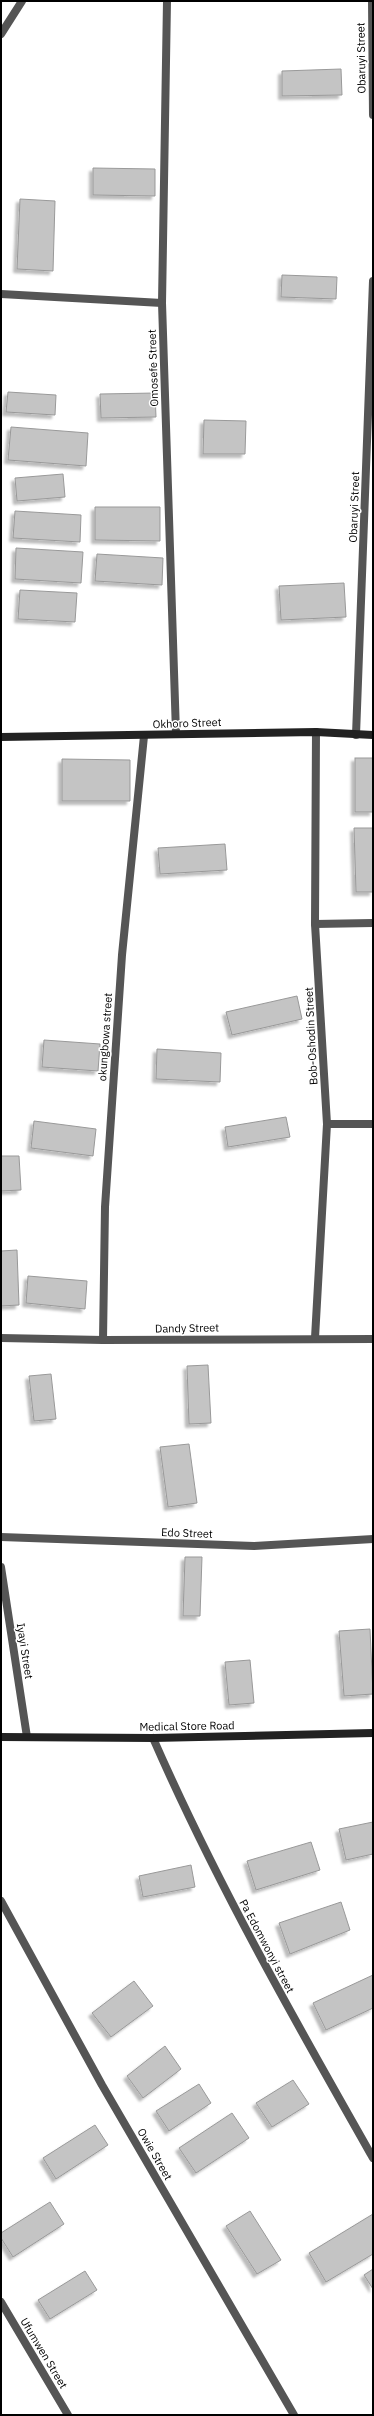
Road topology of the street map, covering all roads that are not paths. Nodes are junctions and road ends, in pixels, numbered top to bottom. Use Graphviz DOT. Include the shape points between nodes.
graph roads {
  1 [pos="22,1"];
  2 [pos="167,1"];
  3 [pos="372,1"];
  4 [pos="1,34"];
  5 [pos="373,115"];
  6 [pos="373,281"];
  7 [pos="1,294"];
  8 [pos="162,304"];
  9 [pos="316,732"];
  10 [pos="176,733"];
  11 [pos="356,735"];
  12 [pos="373,735"];
  13 [pos="144,736"];
  14 [pos="1,737"];
  15 [pos="373,923"];
  16 [pos="315,924"];
  17 [pos="327,1124"];
  18 [pos="373,1124"];
  19 [pos="1,1338"];
  20 [pos="315,1338"];
  21 [pos="373,1339"];
  22 [pos="103,1340"];
  23 [pos="1,1537"];
  24 [pos="373,1539"];
  25 [pos="1,1567"];
  26 [pos="373,1733"];
  27 [pos="1,1737"];
  28 [pos="27,1738"];
  29 [pos="152,1738"];
  30 [pos="1,1901"];
  31 [pos="373,2158"];
  32 [pos="1,2302"];
  33 [pos="68,2415"];
  34 [pos="294,2415"];
  1 -- 4 [label="street"];
  2 -- 8 [label="street, Omosefe Street"];
  3 -- 5 [label="street, Obaruyi Street"];
  6 -- 11 [label="street, Obaruyi Street"];
  7 -- 8 [label="street"];
  8 -- 10 [label="street, Omosefe Street"];
  9 -- 10 [label="street, Okhoro Street"];
  9 -- 11 [label="street, Okhoro Street"];
  9 -- 16 [label="street, Bob-Oshodin Street"];
  10 -- 13 [label="street, Okhoro Street"];
  11 -- 12 [label="street, Okhoro Street"];
  13 -- 14 [label="street, Okhoro Street"];
  13 -- 22 [label="street, okungbowa street" via="122,955 105,1208"];
  15 -- 16 [label="street"];
  16 -- 17 [label="street, Bob-Oshodin Street"];
  17 -- 18 [label="street"];
  17 -- 20 [label="street, Bob-Oshodin Street"];
  19 -- 22 [label="street, Dandy Street"];
  20 -- 21 [label="street, Dandy Street"];
  20 -- 22 [label="street, Dandy Street"];
  23 -- 24 [label="street, Edo Street" via="254,1546"];
  25 -- 28 [label="street, Iyayi Street"];
  26 -- 29 [label="street, Medical Store Road"];
  27 -- 28 [label="street, Medical Store Road"];
  28 -- 29 [label="street, Medical Store Road"];
  29 -- 31 [label="street, Pa Edomwonyi street" via="187,1817 258,1955"];
  30 -- 34 [label="street, Owie Street" via="102,2085"];
  32 -- 33 [label="street, Ufumwen Street"];
}
